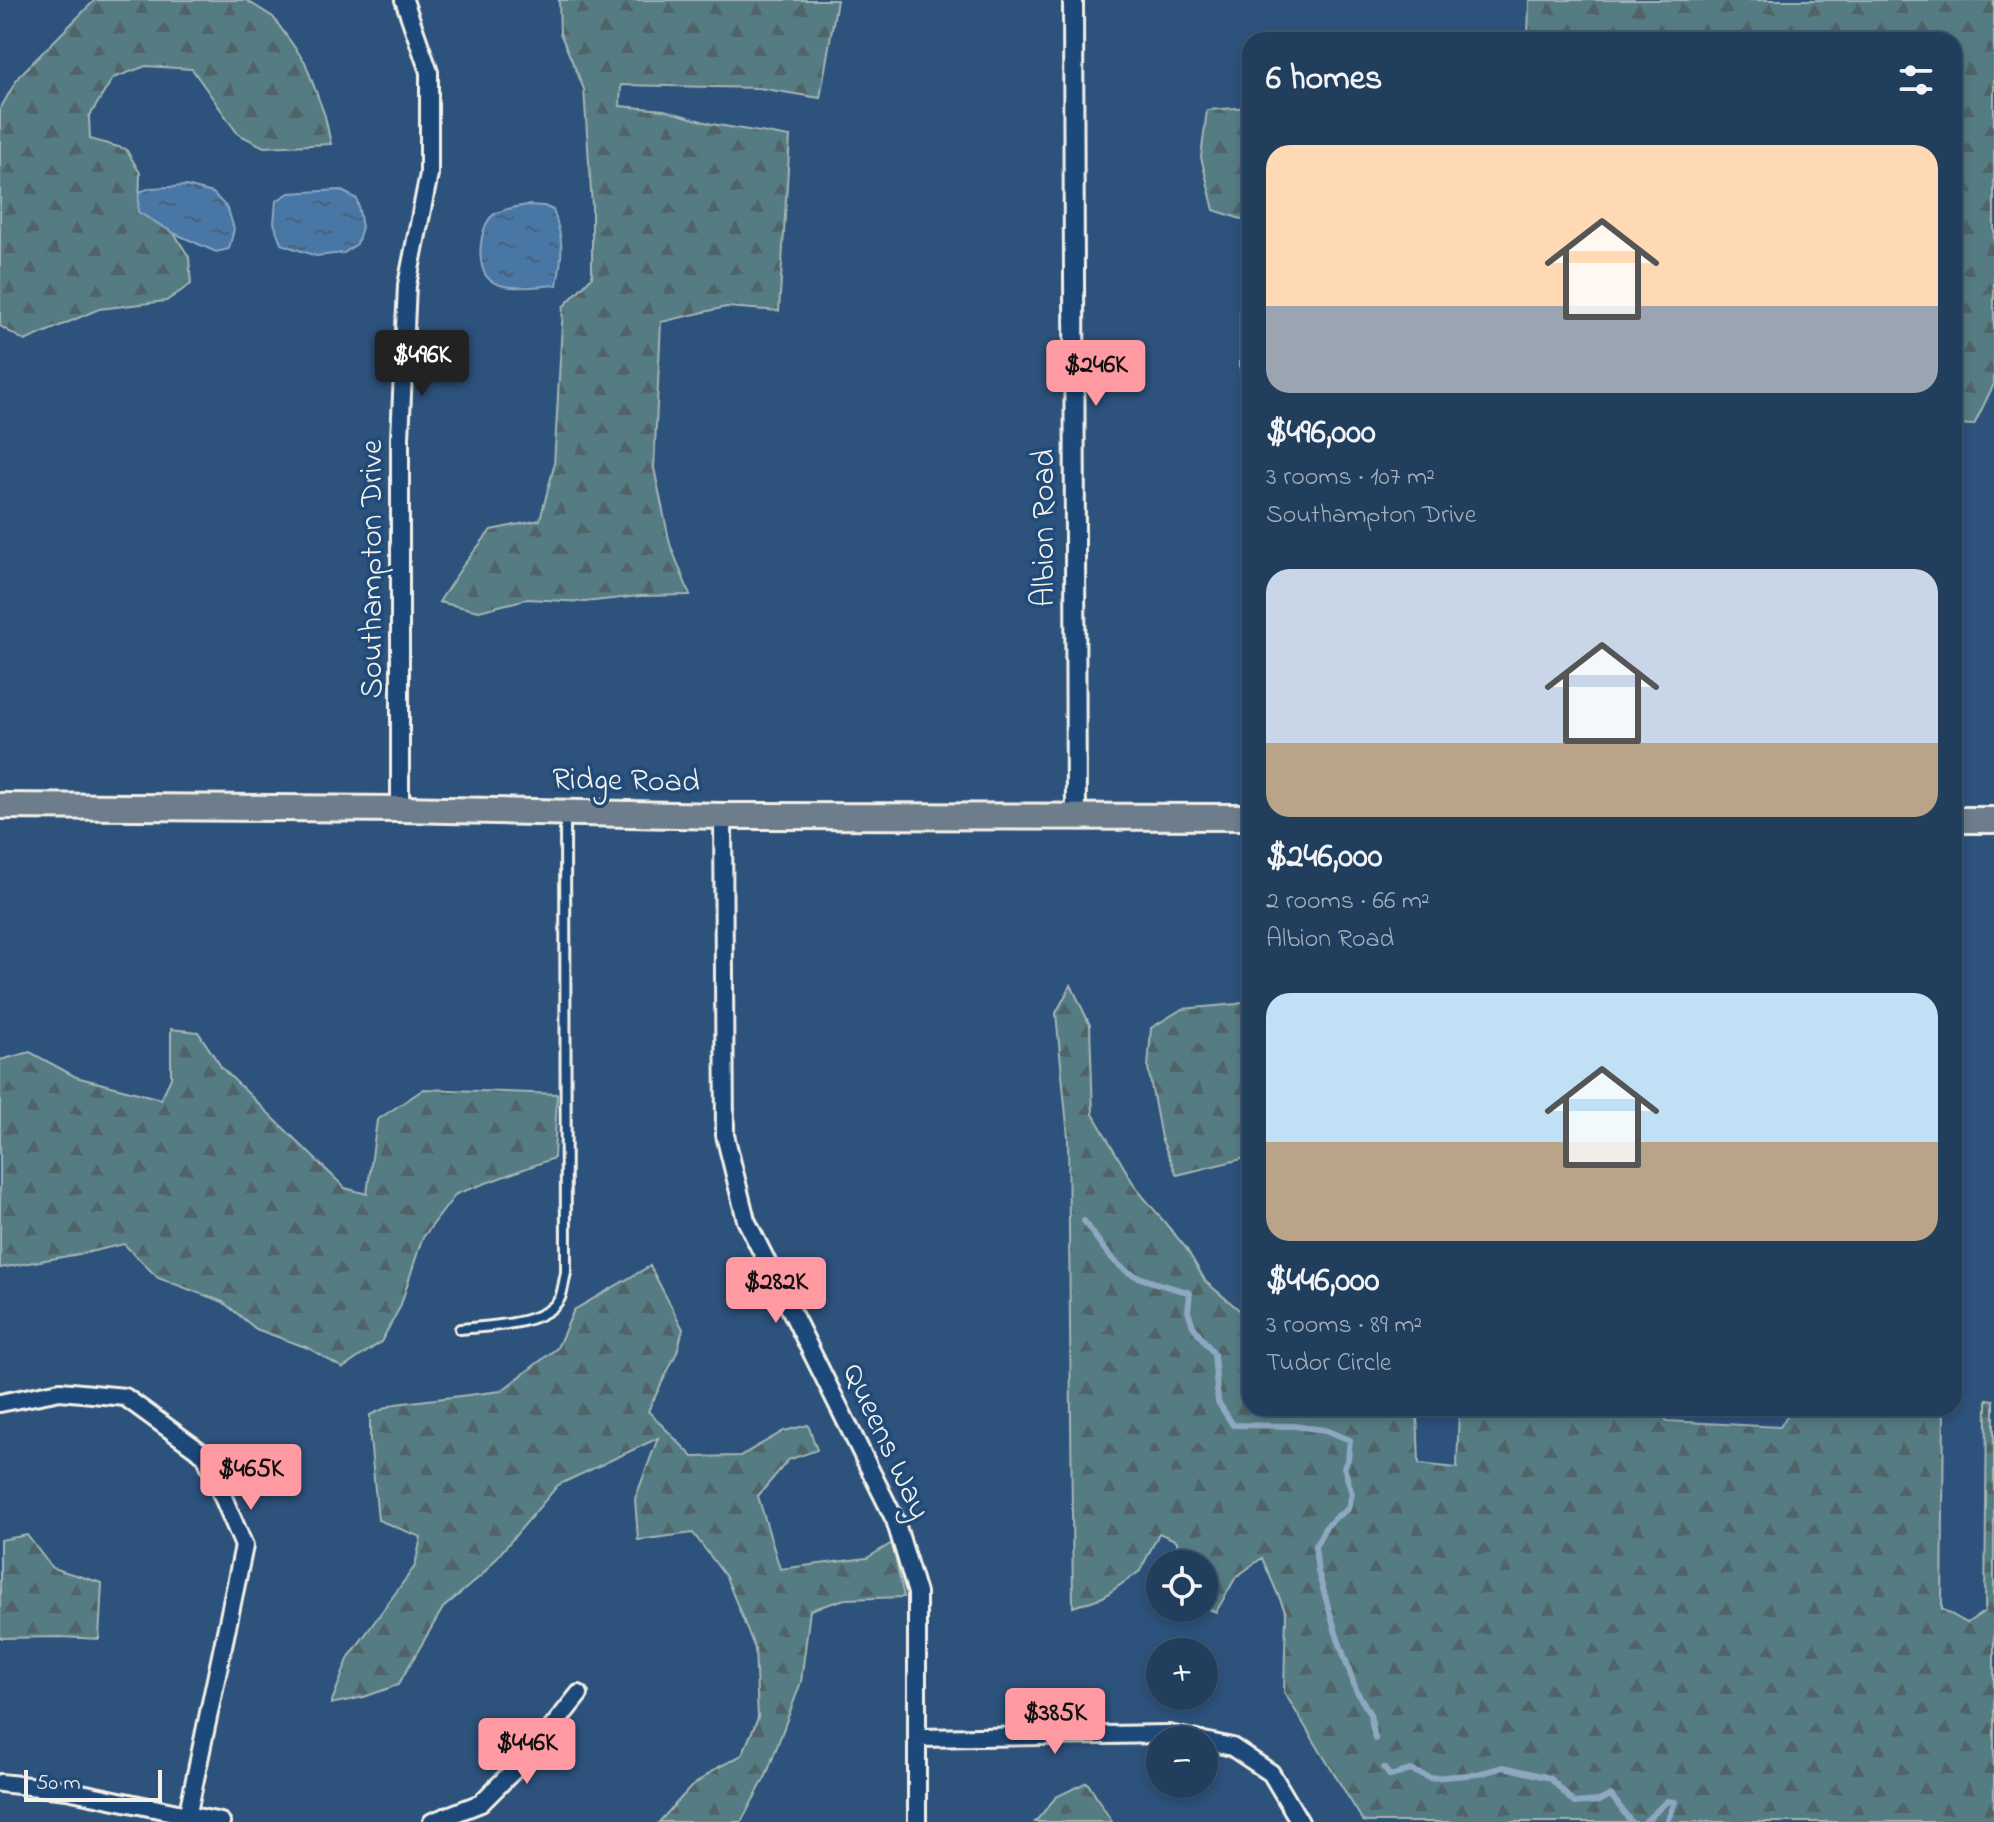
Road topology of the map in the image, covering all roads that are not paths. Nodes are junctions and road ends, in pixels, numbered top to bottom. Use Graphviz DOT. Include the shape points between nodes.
graph roads {
  1 [pos="404,0"];
  2 [pos="1073,0"];
  3 [pos="0,806"];
  4 [pos="400,809"];
  5 [pos="565,813"];
  6 [pos="723,816"];
  7 [pos="1076,816"];
  8 [pos="1242,817"];
  9 [pos="1962,820"];
  10 [pos="1994,820"];
  11 [pos="460,1329"];
  12 [pos="0,1403"];
  13 [pos="579,1694"];
  14 [pos="1146,1734"];
  15 [pos="917,1738"];
  16 [pos="1218,1744"];
  17 [pos="0,1783"];
  18 [pos="186,1819"];
  19 [pos="221,1822"];
  20 [pos="432,1822"];
  21 [pos="917,1822"];
  22 [pos="1300,1822"];
  1 -- 4 [label="street, Southampton Drive" via="429,72 429,174 407,285 401,422"];
  2 -- 7 [label="street, Albion Road"];
  3 -- 4 [label="main road, Ridge Road"];
  4 -- 5 [label="main road, Ridge Road"];
  5 -- 6 [label="main road, Ridge Road"];
  5 -- 11 [label="lane" via="566,1273 560,1298 547,1312"];
  6 -- 7 [label="main road, Ridge Road"];
  6 -- 15 [label="street, Queens Way" via="725,1135 746,1220 895,1520 917,1593"];
  7 -- 8 [label="main road, Ridge Road"];
  9 -- 10 [label="main road"];
  12 -- 18 [label="street" via="60,1391 125,1397 205,1455 244,1546"];
  13 -- 20 [label="street" via="537,1747 481,1803"];
  14 -- 15 [label="street"];
  15 -- 21 [label="street, Queens Way"];
  16 -- 22 [label="street" via="1232,1747 1271,1773"];
  17 -- 18 [label="street" via="67,1790"];
  18 -- 19 [label="street"];
}
